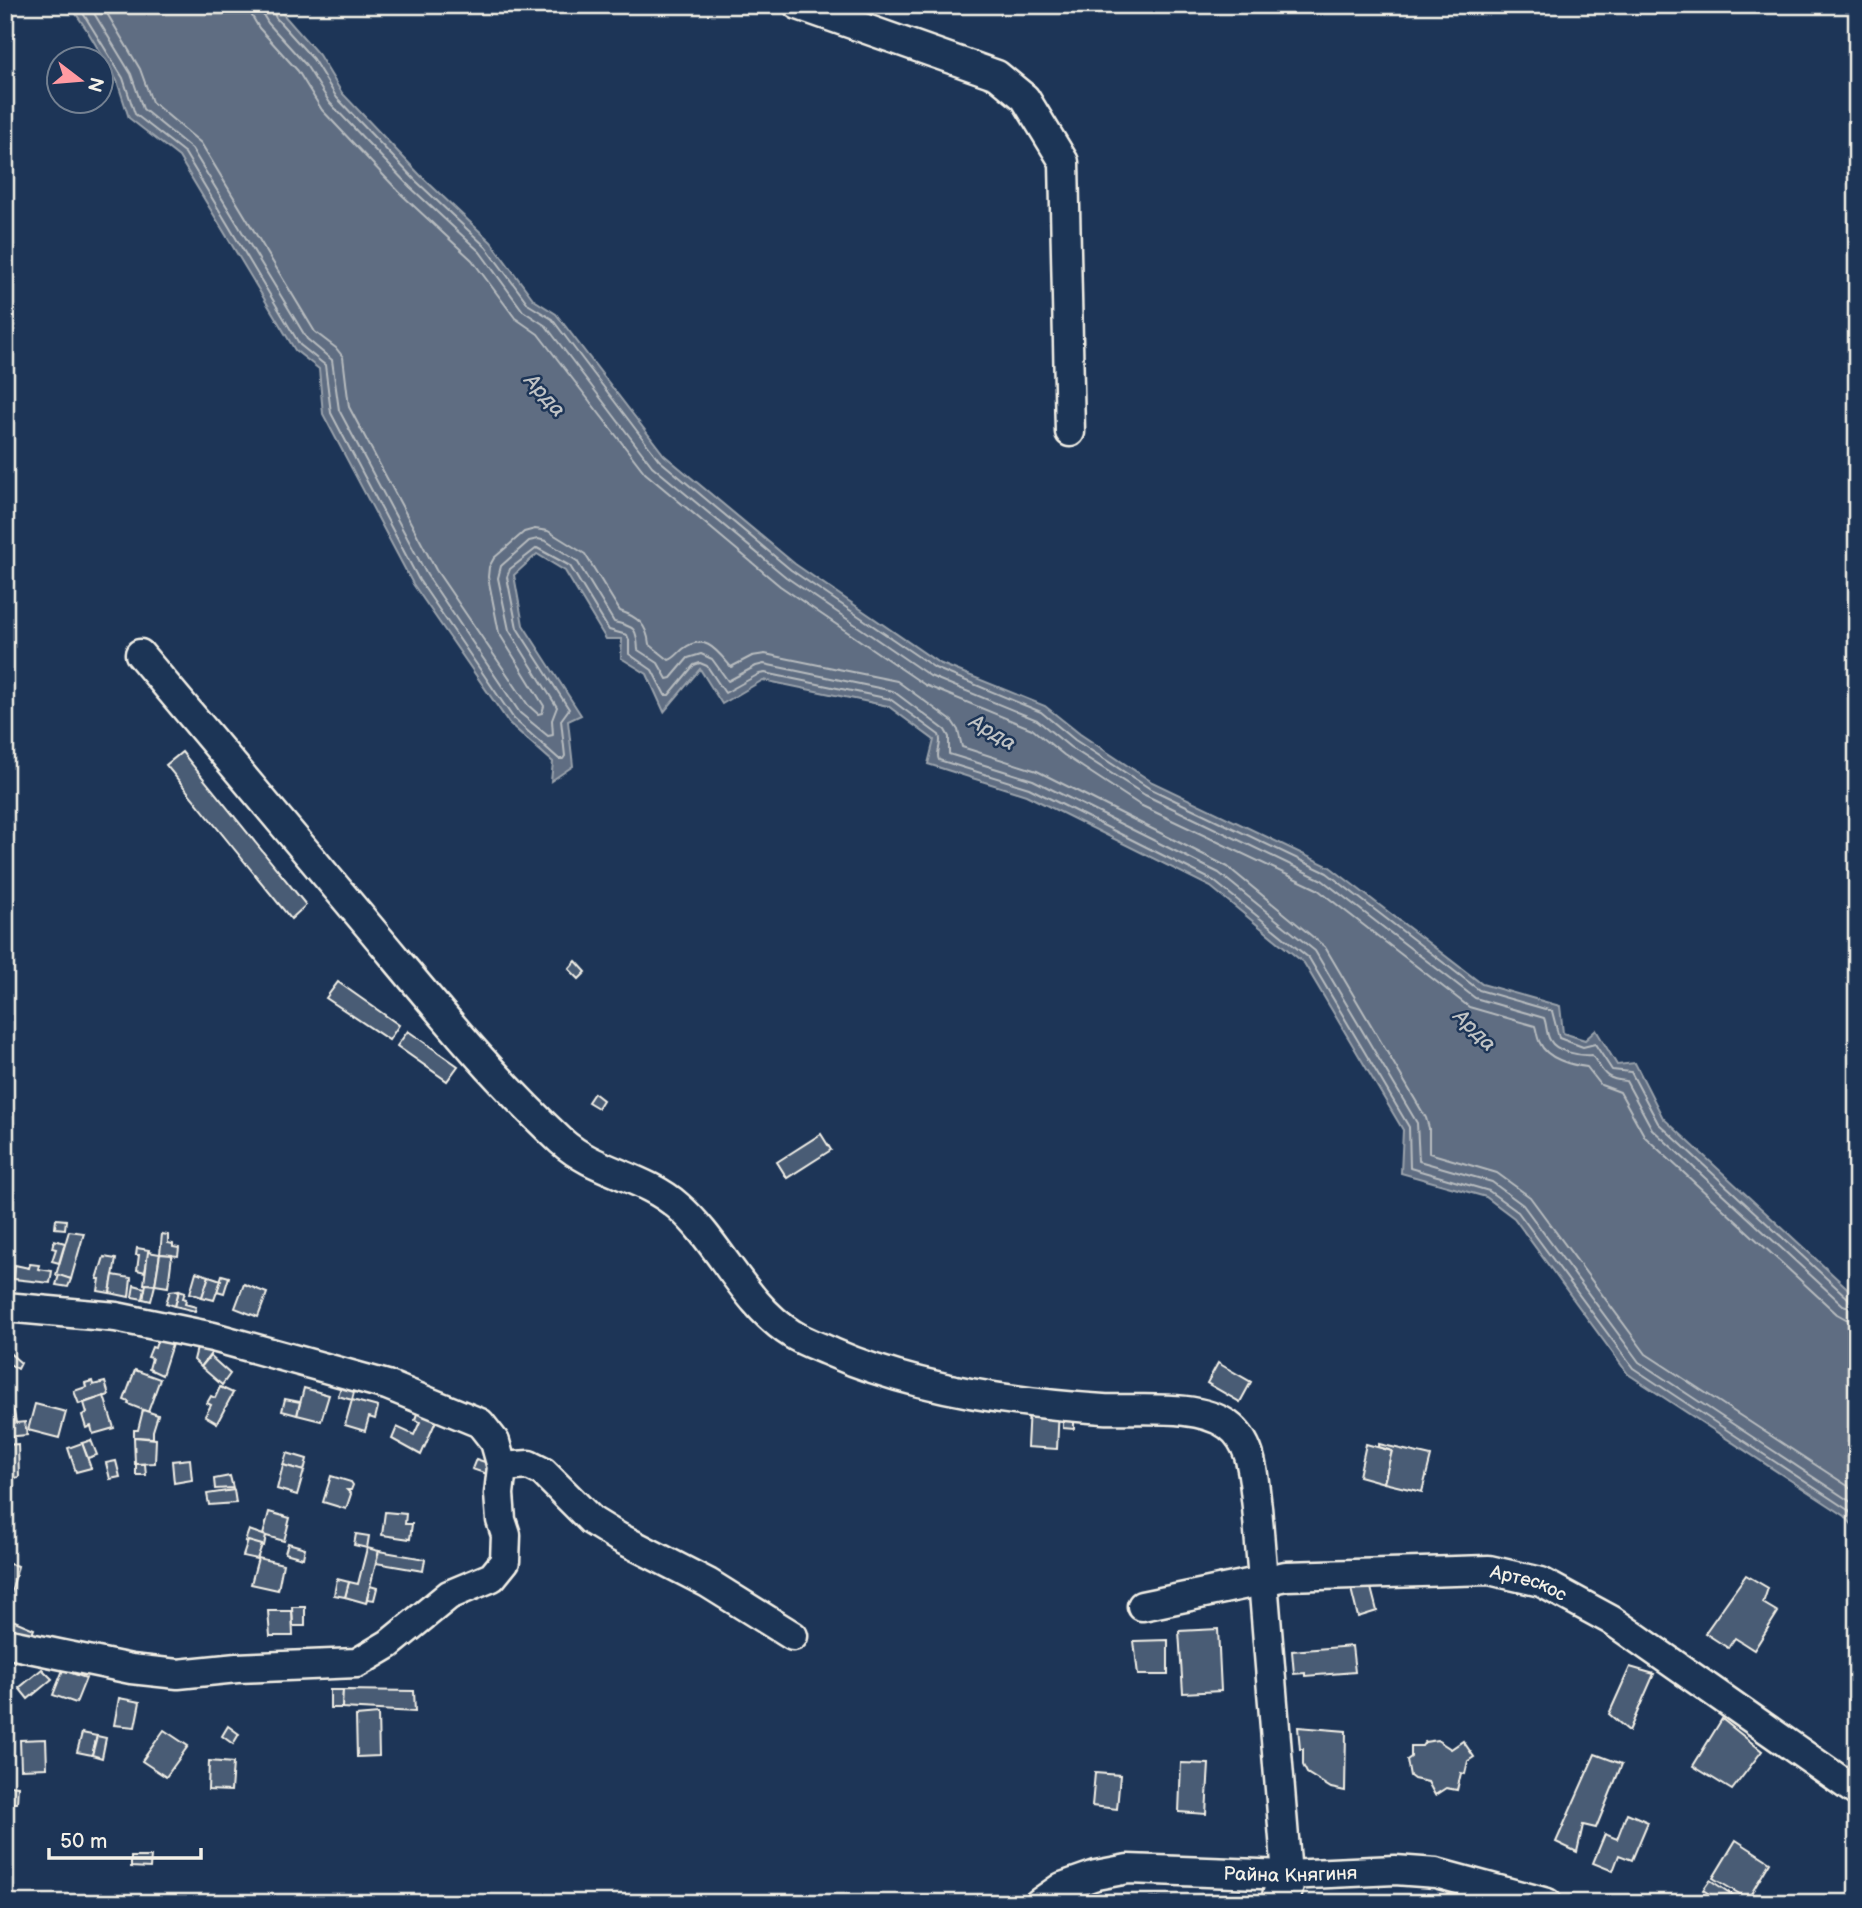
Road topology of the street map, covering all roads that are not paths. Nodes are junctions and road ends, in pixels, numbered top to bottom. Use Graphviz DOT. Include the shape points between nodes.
graph roads {
  1 [pos="798,5"];
  2 [pos="1070,432"];
  3 [pos="140,654"];
  4 [pos="5,1307"];
  5 [pos="502,1467"];
  6 [pos="1264,1578"];
  7 [pos="1142,1606"];
  8 [pos="793,1636"];
  9 [pos="5,1643"];
  10 [pos="1857,1792"];
  11 [pos="1285,1894"];
  12 [pos="1039,1903"];
  13 [pos="1547,1903"];
  1 -- 2 [label="street" via="997,75 1025,98 1064,162"];
  3 -- 6 [label="street" via="483,1063 579,1155 666,1196 681,1208 777,1323 793,1335 866,1366 968,1393 1102,1409 1176,1411 1225,1422 1236,1432 1252,1462"];
  4 -- 5 [label="street" via="116,1317 213,1337 387,1385 481,1423 495,1442"];
  5 -- 8 [label="street" via="529,1465 543,1472 592,1521 708,1583"];
  5 -- 9 [label="street" via="499,1494 505,1561 492,1577 449,1595 388,1644 356,1663 178,1674"];
  6 -- 7 [label="street, Артескос"];
  6 -- 10 [label="street, Артескос" via="1489,1570 1541,1582 1611,1620"];
  6 -- 11 [label="street"];
  11 -- 12 [label="street, Райна Княгиня" via="1128,1869 1062,1887"];
  11 -- 13 [label="street, Райна Княгиня" via="1395,1870 1436,1873"];
}
